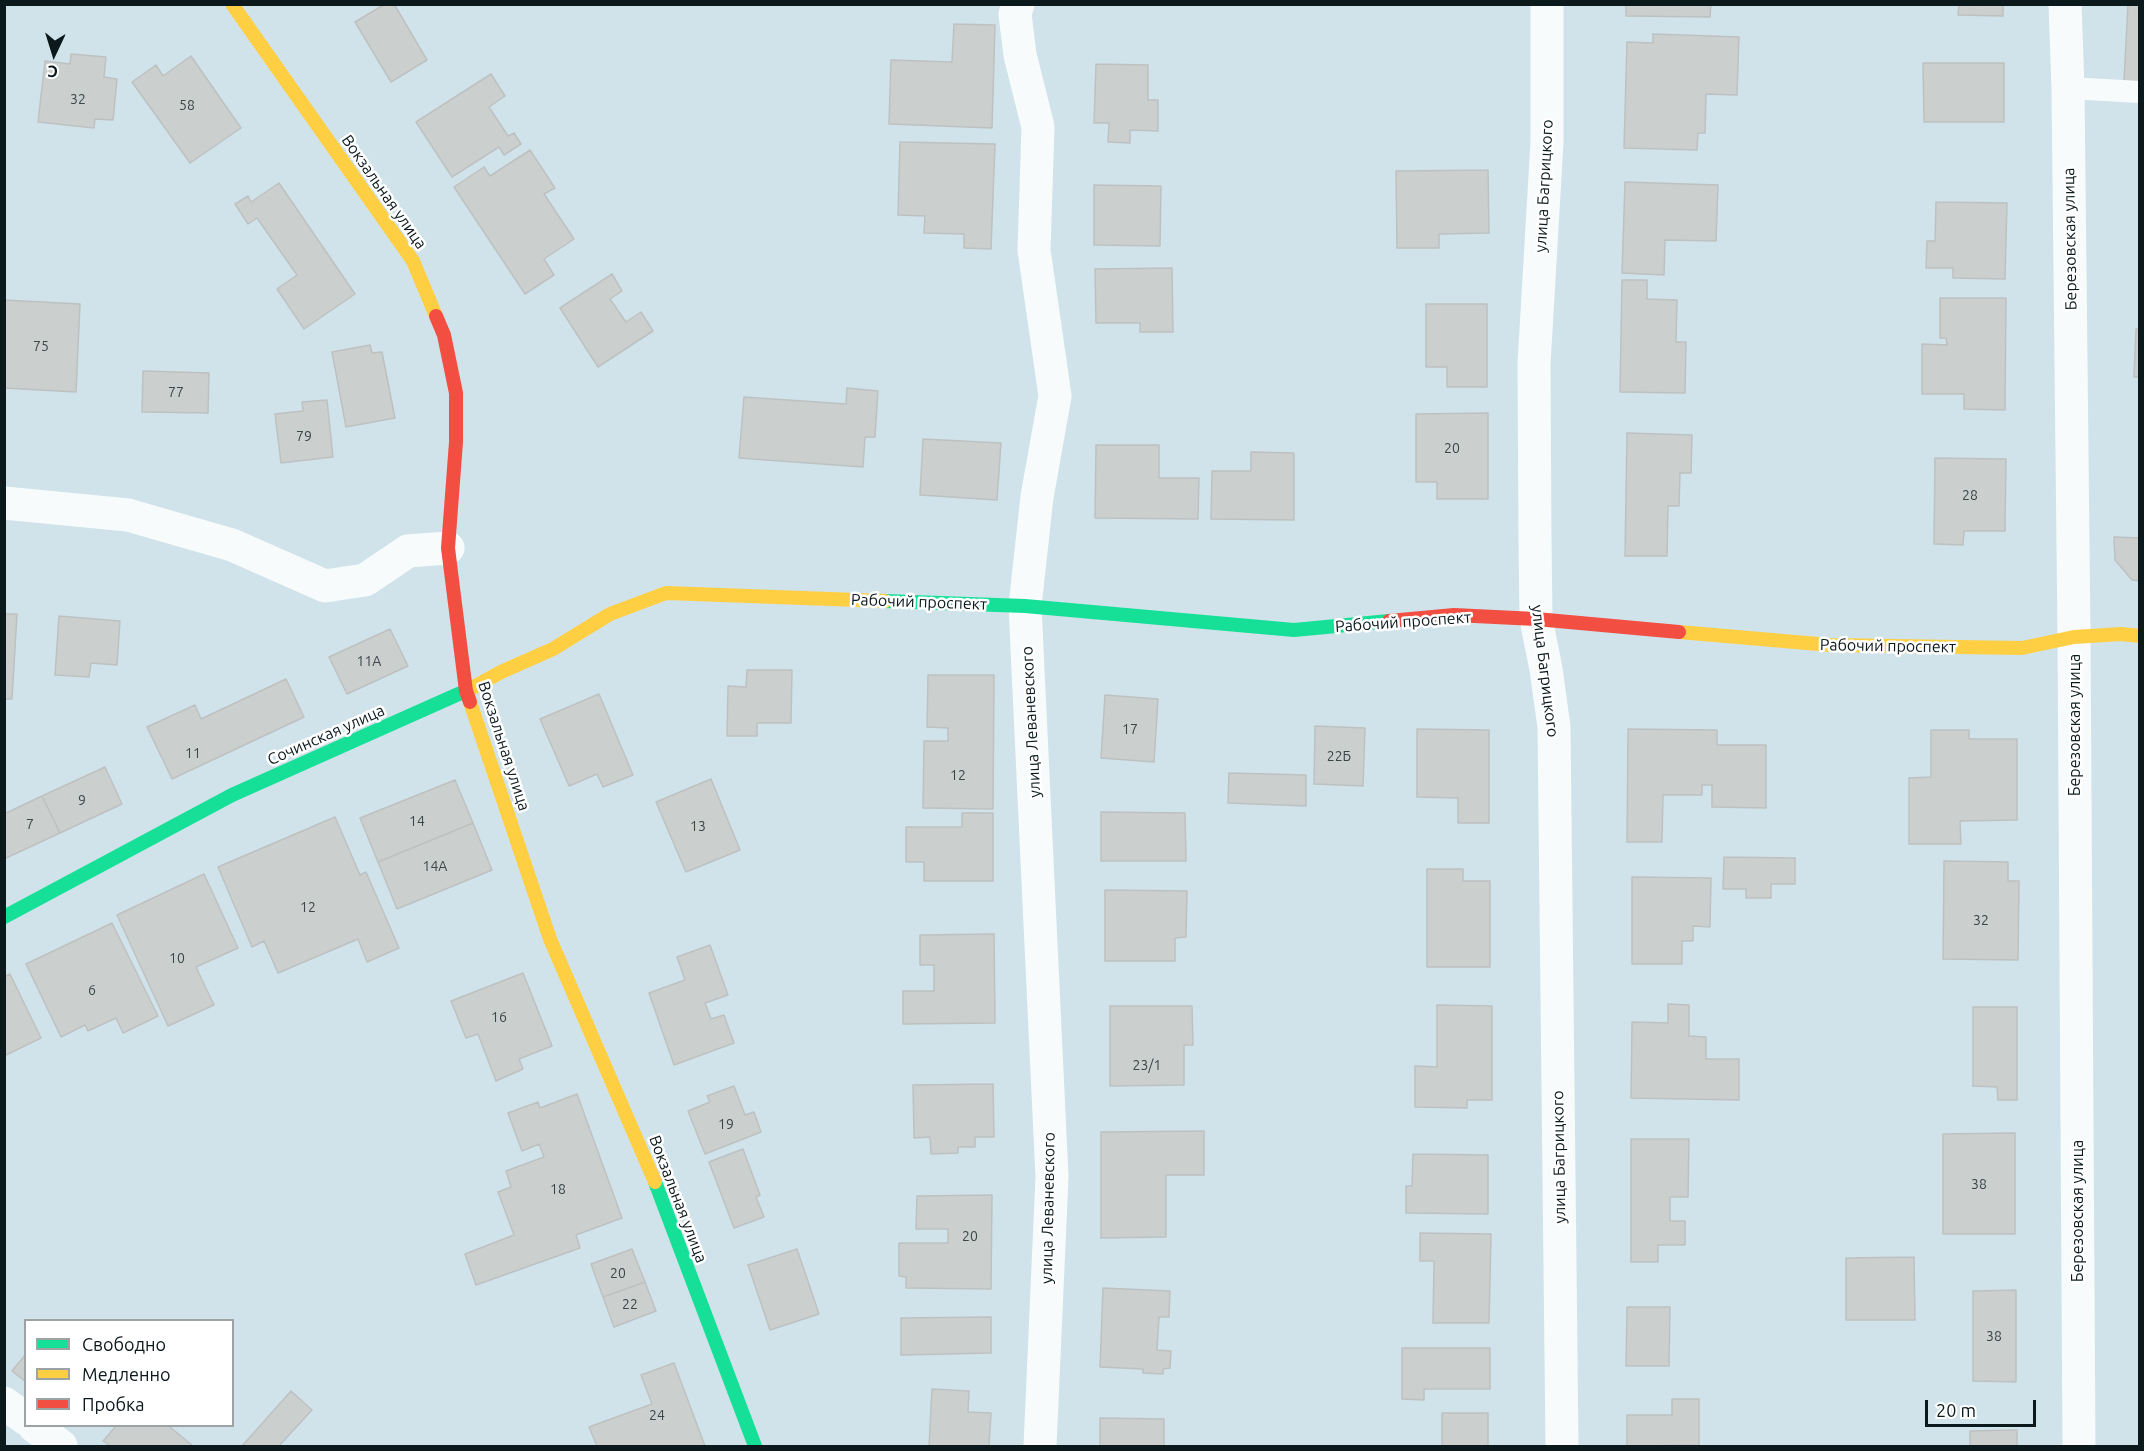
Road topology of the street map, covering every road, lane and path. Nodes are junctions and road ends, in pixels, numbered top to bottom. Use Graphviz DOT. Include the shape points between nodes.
graph roads {
  1 [pos="232,4"];
  2 [pos="1018,4"];
  3 [pos="1547,4"];
  4 [pos="2065,4"];
  5 [pos="2068,88"];
  6 [pos="2139,92"];
  7 [pos="4,503"];
  8 [pos="448,548"];
  9 [pos="666,593"];
  10 [pos="1025,606"];
  11 [pos="1536,619"];
  12 [pos="2139,636"];
  13 [pos="2074,637"];
  14 [pos="466,691"];
  15 [pos="4,917"];
  16 [pos="4,1402"];
  17 [pos="24,1417"];
  18 [pos="37,1427"];
  19 [pos="61,1446"];
  20 [pos="755,1446"];
  21 [pos="1040,1446"];
  22 [pos="1562,1446"];
  23 [pos="2079,1446"];
  1 -- 8 [label="street, Вокзальная улица" via="413,261 444,335 456,393"];
  2 -- 10 [label="street, улица Леваневского" via="1015,14 1020,56 1038,127 1034,250 1055,396 1037,497"];
  3 -- 11 [label="street, улица Багрицкого" via="1547,142 1534,364"];
  4 -- 5 [label="street, Березовская улица"];
  5 -- 6 [label="lane"];
  5 -- 13 [label="street, Березовская улица"];
  7 -- 8 [label="street" via="128,515 232,545 325,586 365,580 408,551"];
  8 -- 14 [label="street, Вокзальная улица"];
  9 -- 10 [label="street, Рабочий проспект"];
  9 -- 14 [label="street, Сочинская улица" via="610,614 553,649"];
  10 -- 11 [label="street, Рабочий проспект" via="1294,630 1454,615"];
  10 -- 21 [label="street, улица Леваневского" via="1052,1178"];
  11 -- 13 [label="street, Рабочий проспект" via="1830,645 2022,648"];
  11 -- 22 [label="street, улица Багрицкого" via="1554,727"];
  12 -- 13 [label="street, Рабочий проспект"];
  13 -- 23 [label="street, Березовская улица"];
  14 -- 15 [label="street, Сочинская улица" via="232,795"];
  14 -- 20 [label="street, Вокзальная улица" via="550,939 646,1160"];
  16 -- 17 [label="street"];
  18 -- 19 [label="street"];
}
